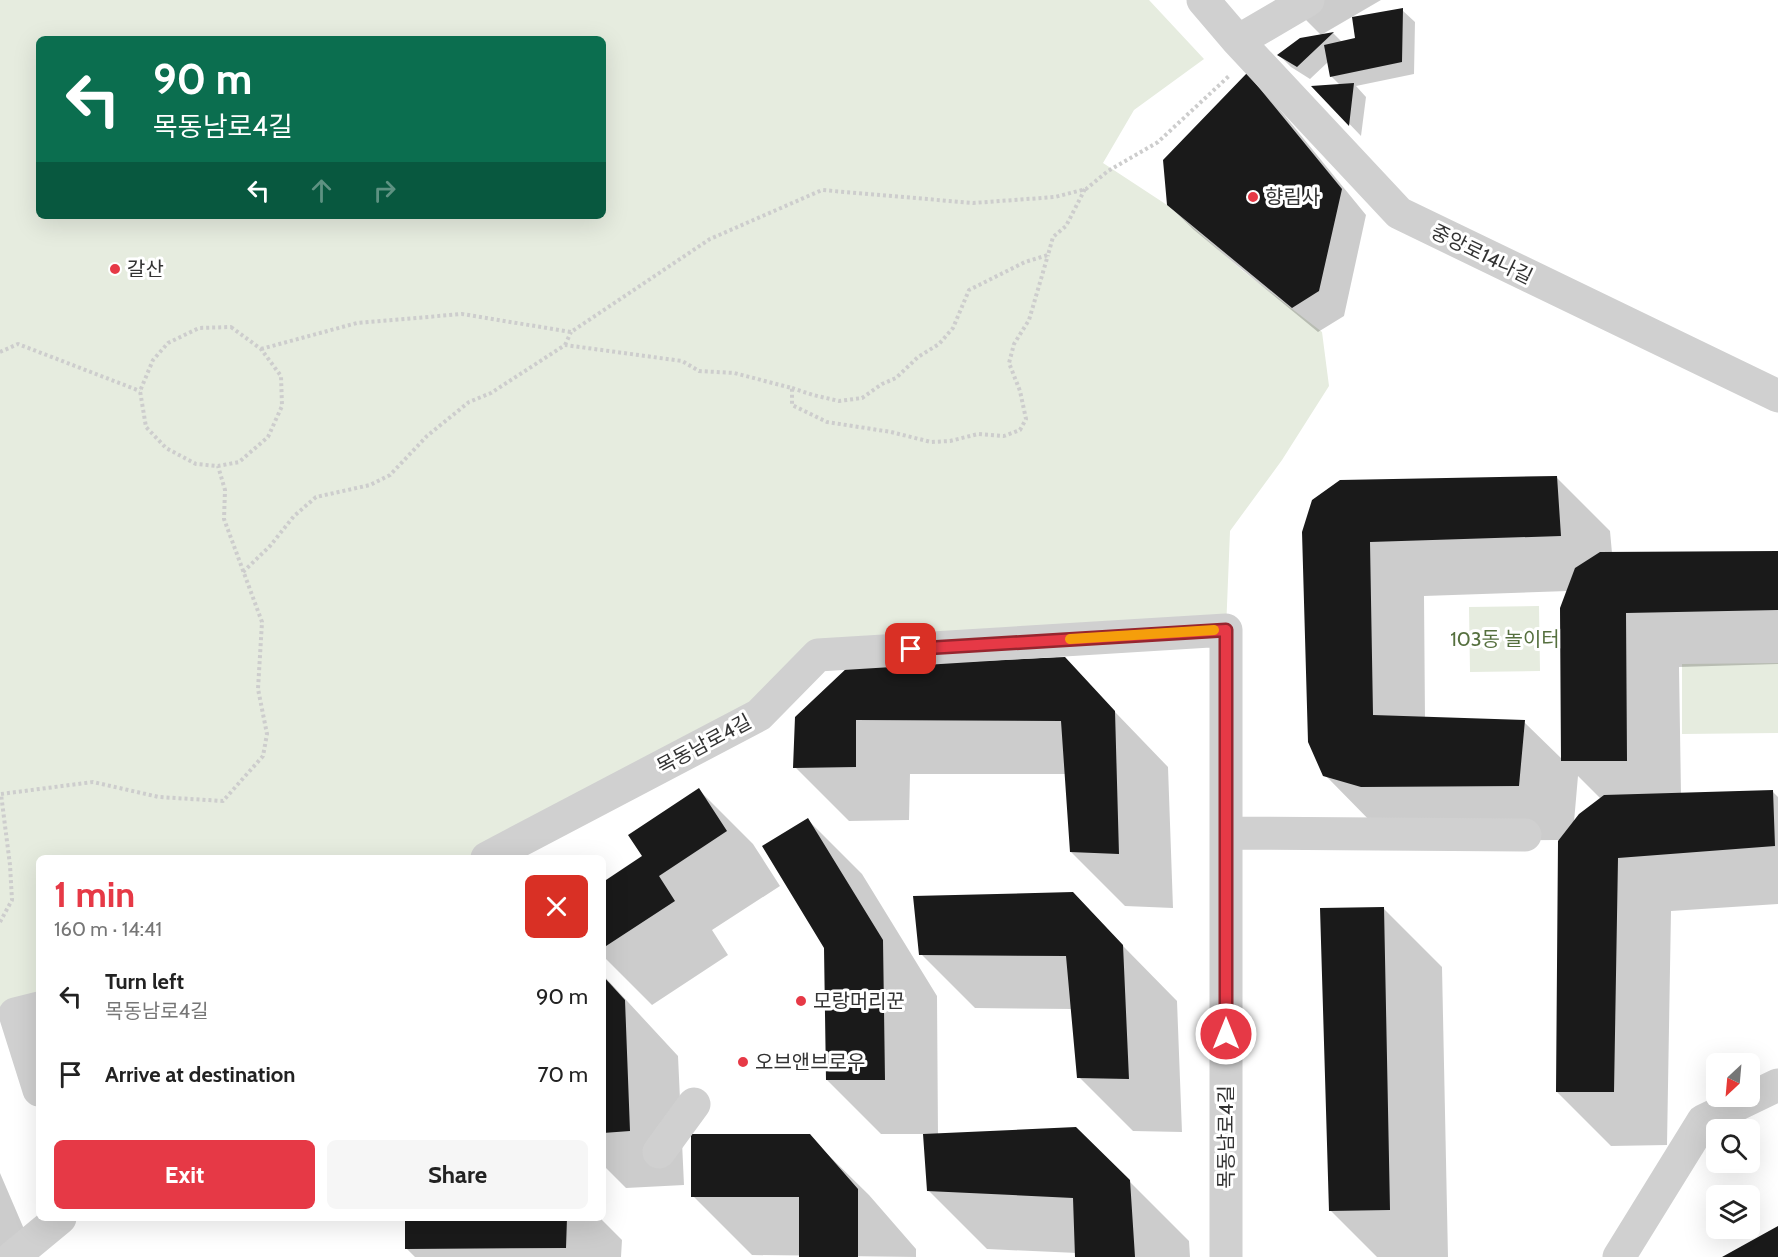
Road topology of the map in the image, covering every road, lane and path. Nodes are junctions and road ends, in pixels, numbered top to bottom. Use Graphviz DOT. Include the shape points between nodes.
graph roads {
  1 [pos="1203,0"];
  2 [pos="1308,0"];
  3 [pos="1247,50"];
  4 [pos="1086,189"];
  5 [pos="1048,255"];
  6 [pos="571,332"];
  7 [pos="565,345"];
  8 [pos="261,349"];
  9 [pos="0,352"];
  10 [pos="792,388"];
  11 [pos="140,391"];
  12 [pos="1778,396"];
  13 [pos="218,466"];
  14 [pos="243,572"];
  15 [pos="1,794"];
  16 [pos="1226,833"];
  17 [pos="1525,835"];
  18 [pos="493,855"];
  19 [pos="0,922"];
  20 [pos="18,1013"];
  21 [pos="36,1079"];
  22 [pos="1778,1085"];
  23 [pos="694,1104"];
  24 [pos="659,1152"];
  25 [pos="56,1221"];
  26 [pos="14,1257"];
  27 [pos="1226,1257"];
  28 [pos="1619,1257"];
  1 -- 3 [label="street, 중앙로14나길"];
  2 -- 3 [label="street"];
  3 -- 4 [label="path" via="1239,67 1158,142 1108,171"];
  3 -- 12 [label="street, 중앙로14나길" via="1399,213"];
  4 -- 5 [label="path" via="1066,226 1053,237"];
  4 -- 6 [label="path" via="1055,197 973,203 822,190 710,238"];
  5 -- 10 [label="path" via="969,290 952,328 939,344 896,378 862,398 839,401"];
  5 -- 10 [label="path" via="1029,320 1014,344 1009,363 1026,418 1020,430 1004,436 978,434 931,442 827,422 792,405"];
  6 -- 7 [label="path"];
  6 -- 8 [label="path" via="462,314 357,322"];
  7 -- 10 [label="path" via="682,361 699,371 734,373"];
  7 -- 14 [label="path" via="491,393 468,402 390,475 370,485 316,497"];
  8 -- 11 [label="path" via="231,327 199,328 168,343 153,360"];
  8 -- 13 [label="path" via="281,376 282,406 268,438 239,462"];
  9 -- 11 [label="path" via="18,344"];
  11 -- 13 [label="path" via="146,427 166,448 196,464"];
  13 -- 14 [label="path" via="225,490 224,519"];
  14 -- 15 [label="path" via="262,622 258,689 267,734 263,756 223,801 159,797 93,782"];
  15 -- 19 [label="path" via="12,900"];
  16 -- 17 [label="street"];
  16 -- 18 [label="street, 목동남로4길" via="1226,630 818,655 759,715"];
  16 -- 27 [label="street, 목동남로4길"];
  20 -- 21 [label="street"];
  22 -- 28 [label="street" via="1703,1121"];
  23 -- 24 [label="street"];
  25 -- 26 [label="street"];
}
